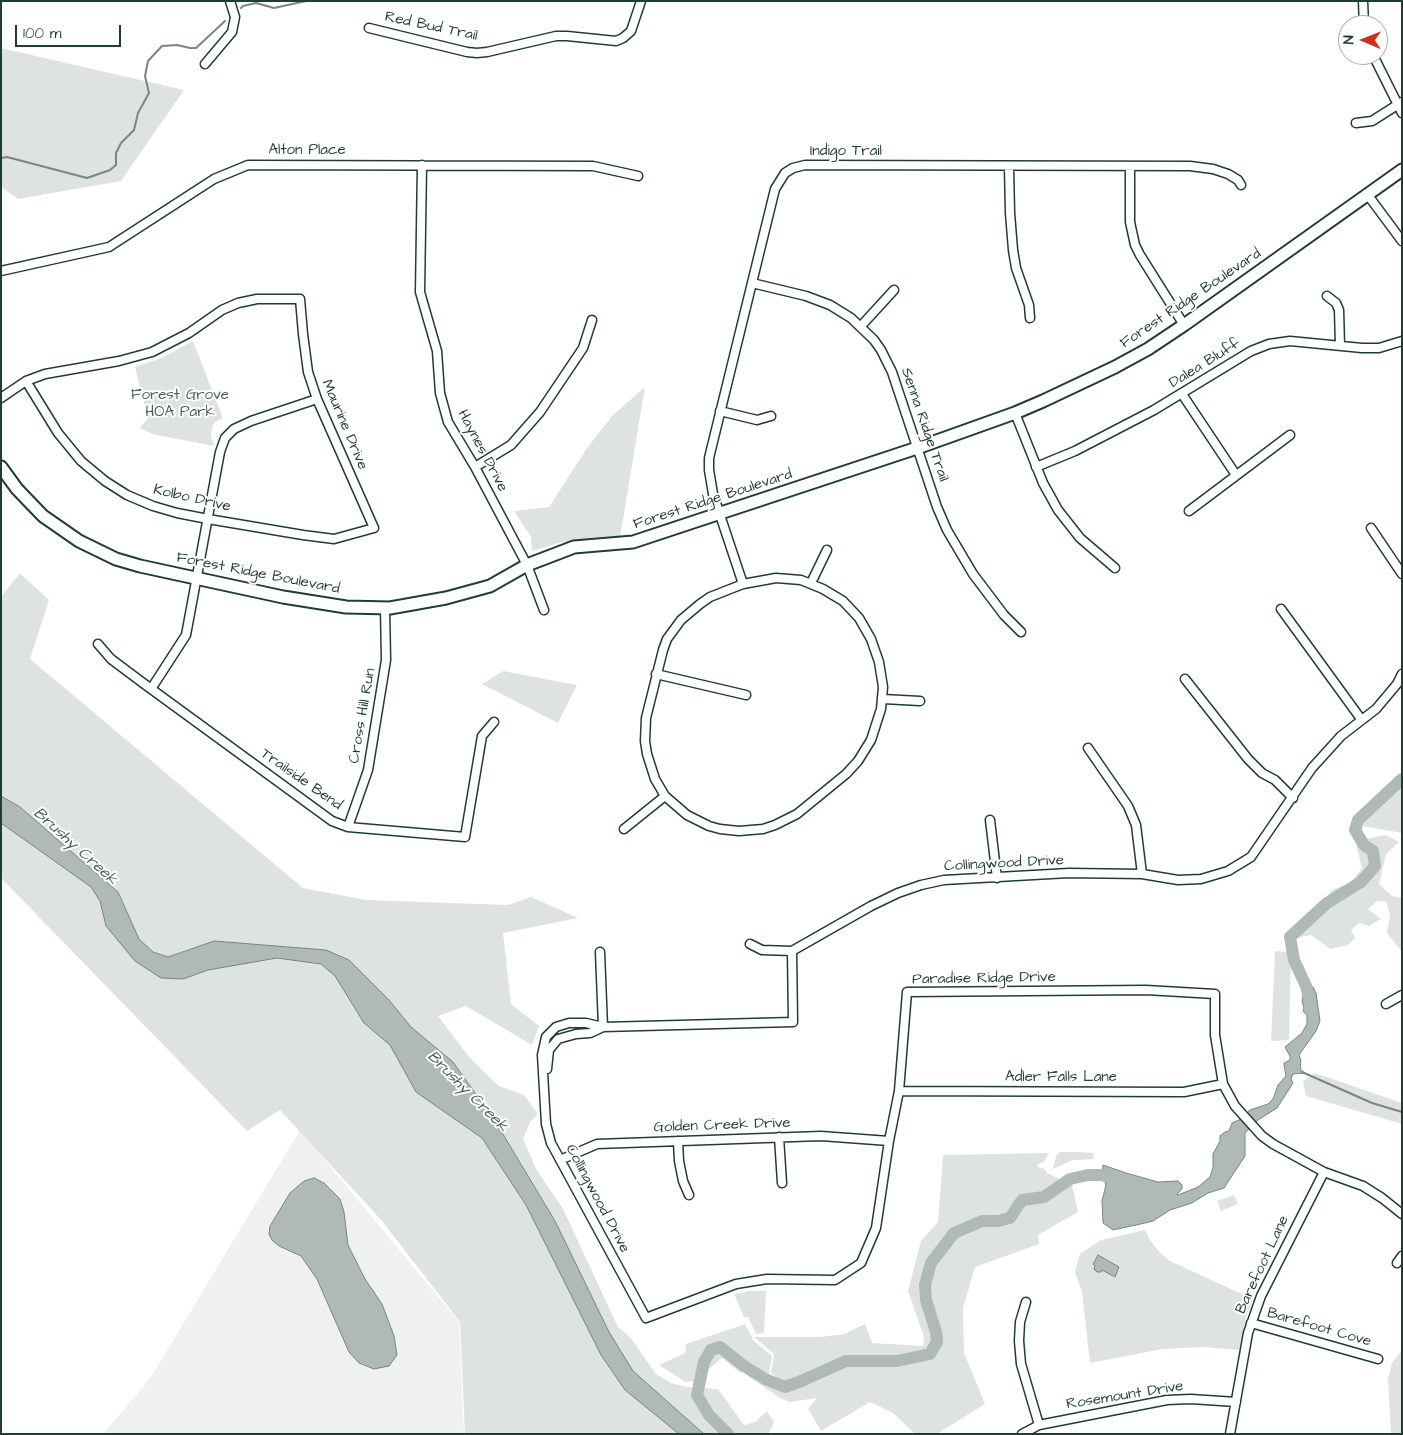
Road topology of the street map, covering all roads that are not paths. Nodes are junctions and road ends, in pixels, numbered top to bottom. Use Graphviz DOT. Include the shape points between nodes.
graph roads {
  1 [pos="230,1"];
  2 [pos="641,1"];
  3 [pos="1363,1"];
  4 [pos="1364,15"];
  5 [pos="368,28"];
  6 [pos="205,64"];
  7 [pos="1379,65"];
  8 [pos="1400,103"];
  9 [pos="1402,112"];
  10 [pos="1356,122"];
  11 [pos="422,165"];
  12 [pos="1009,167"];
  13 [pos="1130,167"];
  14 [pos="1402,170"];
  15 [pos="638,176"];
  16 [pos="1241,185"];
  17 [pos="1367,194"];
  18 [pos="1402,241"];
  19 [pos="1,270"];
  20 [pos="752,283"];
  21 [pos="894,290"];
  22 [pos="1327,296"];
  23 [pos="1030,318"];
  24 [pos="592,320"];
  25 [pos="1184,325"];
  26 [pos="861,326"];
  27 [pos="1402,341"];
  28 [pos="1340,345"];
  29 [pos="26,381"];
  30 [pos="1182,394"];
  31 [pos="1,398"];
  32 [pos="317,400"];
  33 [pos="720,411"];
  34 [pos="1015,413"];
  35 [pos="771,416"];
  36 [pos="1290,435"];
  37 [pos="917,448"];
  38 [pos="1,467"];
  39 [pos="474,467"];
  40 [pos="1036,467"];
  41 [pos="1236,475"];
  42 [pos="1189,511"];
  43 [pos="719,513"];
  44 [pos="208,518"];
  45 [pos="374,528"];
  46 [pos="1371,528"];
  47 [pos="827,550"];
  48 [pos="527,565"];
  49 [pos="1115,568"];
  50 [pos="1402,574"];
  51 [pos="197,579"];
  52 [pos="811,583"];
  53 [pos="743,584"];
  54 [pos="385,608"];
  55 [pos="1280,609"];
  56 [pos="544,610"];
  57 [pos="1021,632"];
  58 [pos="98,644"];
  59 [pos="656,674"];
  60 [pos="1402,674"];
  61 [pos="1185,679"];
  62 [pos="151,689"];
  63 [pos="746,695"];
  64 [pos="883,699"];
  65 [pos="920,701"];
  66 [pos="1361,719"];
  67 [pos="494,722"];
  68 [pos="1088,748"];
  69 [pos="665,796"];
  70 [pos="1292,798"];
  71 [pos="990,820"];
  72 [pos="348,827"];
  73 [pos="624,829"];
  74 [pos="1142,874"];
  75 [pos="997,878"];
  76 [pos="750,944"];
  77 [pos="792,951"];
  78 [pos="600,952"];
  79 [pos="1402,995"];
  80 [pos="1386,1004"];
  81 [pos="603,1028"];
  82 [pos="1223,1084"];
  83 [pos="545,1086"];
  84 [pos="899,1091"];
  85 [pos="779,1137"];
  86 [pos="678,1141"];
  87 [pos="889,1141"];
  88 [pos="560,1160"];
  89 [pos="1324,1172"];
  90 [pos="782,1183"];
  91 [pos="689,1195"];
  92 [pos="1402,1214"];
  93 [pos="1026,1302"];
  94 [pos="646,1318"];
  95 [pos="1251,1323"];
  96 [pos="1378,1360"];
  97 [pos="1236,1402"];
  98 [pos="1039,1425"];
  99 [pos="1022,1434"];
  100 [pos="1230,1434"];
  1 -- 6 [label="street" via="235,17 232,32"];
  2 -- 5 [label="street, Red Bud Trail" via="631,31 616,41 556,36 477,53"];
  3 -- 4 [label="street"];
  7 -- 8 [label="street"];
  8 -- 9 [label="street"];
  8 -- 10 [label="street" via="1372,121"];
  11 -- 15 [label="street, Alton Place" via="593,166"];
  11 -- 19 [label="street, Alton Place" via="248,165 214,179 109,247"];
  11 -- 39 [label="street, Haynes Drive" via="420,292 437,351 440,393 448,422"];
  12 -- 13 [label="street, Indigo Trail"];
  12 -- 20 [label="street, Indigo Trail" via="805,165 793,168 782,176 775,188"];
  12 -- 23 [label="street" via="1013,250"];
  13 -- 16 [label="street, Indigo Trail" via="1202,167 1233,176"];
  13 -- 25 [label="street" via="1130,222 1135,244"];
  14 -- 17 [label="street, Forest Ridge Boulevard"];
  17 -- 18 [label="street"];
  17 -- 25 [label="street, Forest Ridge Boulevard"];
  20 -- 26 [label="street, Senna Ridge Trail" via="818,300"];
  20 -- 33 [label="street, Indigo Trail"];
  21 -- 26 [label="street"];
  22 -- 28 [label="street" via="1339,310"];
  24 -- 39 [label="street" via="583,348 540,412 511,445"];
  25 -- 34 [label="street, Forest Ridge Boulevard" via="1115,367"];
  26 -- 37 [label="street, Senna Ridge Trail" via="887,360"];
  27 -- 28 [label="street, Dalea Bluff" via="1379,348"];
  28 -- 30 [label="street, Dalea Bluff" via="1290,341 1268,344"];
  29 -- 31 [label="street"];
  29 -- 32 [label="street, Maurine Drive" via="45,374 152,352 238,303 257,299 300,299 308,372"];
  29 -- 44 [label="street, Kolbo Drive" via="58,433 82,462 105,481 154,506"];
  30 -- 40 [label="street, Dalea Bluff" via="1075,451"];
  30 -- 41 [label="street"];
  32 -- 44 [label="street" via="251,421 234,429 225,438"];
  32 -- 45 [label="street, Maurine Drive"];
  33 -- 35 [label="street" via="757,420"];
  33 -- 43 [label="street, Indigo Trail" via="709,470"];
  34 -- 37 [label="street, Forest Ridge Boulevard"];
  34 -- 40 [label="street"];
  36 -- 41 [label="street"];
  37 -- 43 [label="street, Forest Ridge Boulevard"];
  37 -- 57 [label="street, Senna Ridge Trail" via="937,507 959,553"];
  38 -- 51 [label="street, Forest Ridge Boulevard" via="43,516 79,541 116,559"];
  39 -- 48 [label="street, Haynes Drive"];
  40 -- 49 [label="street" via="1048,494 1068,525"];
  41 -- 42 [label="street"];
  43 -- 48 [label="street, Forest Ridge Boulevard" via="633,542 574,547"];
  43 -- 53 [label="street, Indigo Trail"];
  44 -- 45 [label="street, Kolbo Drive" via="334,539"];
  44 -- 51 [label="street"];
  46 -- 50 [label="street"];
  47 -- 52 [label="street"];
  48 -- 54 [label="street, Forest Ridge Boulevard" via="490,586 446,598"];
  48 -- 56 [label="street, Haynes Drive"];
  51 -- 54 [label="street, Forest Ridge Boulevard" via="283,597"];
  51 -- 62 [label="street" via="186,635"];
  52 -- 53 [label="street" via="776,578"];
  52 -- 64 [label="street" via="843,601 862,623 879,662"];
  53 -- 59 [label="street" via="710,598 681,620 667,640"];
  54 -- 72 [label="street, Cross Hill Run" via="386,660 368,770"];
  55 -- 66 [label="street"];
  58 -- 62 [label="street, Trailside Bend" via="110,659"];
  59 -- 63 [label="street"];
  59 -- 69 [label="street" via="646,718 645,742 650,767"];
  60 -- 66 [label="street, Collingwood Drive" via="1376,709"];
  61 -- 70 [label="street" via="1248,759"];
  62 -- 72 [label="street, Trailside Bend" via="332,820"];
  64 -- 65 [label="street"];
  64 -- 69 [label="street" via="876,730 858,761 796,814 775,825 751,831 720,829 687,815"];
  66 -- 70 [label="street, Collingwood Drive" via="1322,755"];
  67 -- 72 [label="street, Trailside Bend" via="482,736 465,837"];
  68 -- 74 [label="street" via="1128,806 1136,825"];
  69 -- 73 [label="street"];
  70 -- 74 [label="street, Collingwood Drive" via="1251,857 1228,871 1201,879 1178,880"];
  71 -- 75 [label="street"];
  74 -- 75 [label="street, Collingwood Drive" via="1069,873"];
  75 -- 77 [label="street, Collingwood Drive" via="944,880 898,893"];
  76 -- 77 [label="street" via="762,950"];
  77 -- 81 [label="street, Collingwood Drive" via="793,1022"];
  78 -- 81 [label="street"];
  79 -- 80 [label="street"];
  81 -- 83 [label="street, Collingwood Drive" via="558,1039 549,1050"];
  81 -- 83 [label="street, Collingwood Drive" via="569,1023 550,1032 542,1048"];
  82 -- 84 [label="street, Adler Falls Lane" via="1184,1092"];
  82 -- 84 [label="street, Paradise Ridge Drive" via="1215,1035 1215,994 1146,990 907,992"];
  82 -- 89 [label="street, Paradise Ridge Drive" via="1235,1106 1262,1136"];
  83 -- 88 [label="street, Collingwood Drive" via="546,1124"];
  84 -- 87 [label="street, Paradise Ridge Drive"];
  85 -- 86 [label="street, Golden Creek Drive"];
  85 -- 87 [label="street, Golden Creek Drive" via="821,1136"];
  85 -- 90 [label="street"];
  86 -- 88 [label="street, Golden Creek Drive" via="597,1144"];
  86 -- 91 [label="street" via="679,1161"];
  87 -- 94 [label="street, Paradise Ridge Drive" via="876,1228 861,1263 834,1280 767,1279 736,1284"];
  88 -- 94 [label="street, Collingwood Drive"];
  89 -- 92 [label="street, Paradise Ridge Drive" via="1363,1186"];
  89 -- 95 [label="street, Barefoot Lane" via="1261,1296"];
  93 -- 98 [label="street" via="1020,1322 1021,1364"];
  95 -- 96 [label="street, Barefoot Cove"];
  95 -- 97 [label="street, Barefoot Lane"];
  97 -- 98 [label="street, Rosemount Drive" via="1167,1400"];
  97 -- 100 [label="street, Barefoot Lane"];
  98 -- 99 [label="street, Rosemount Drive"];
}
